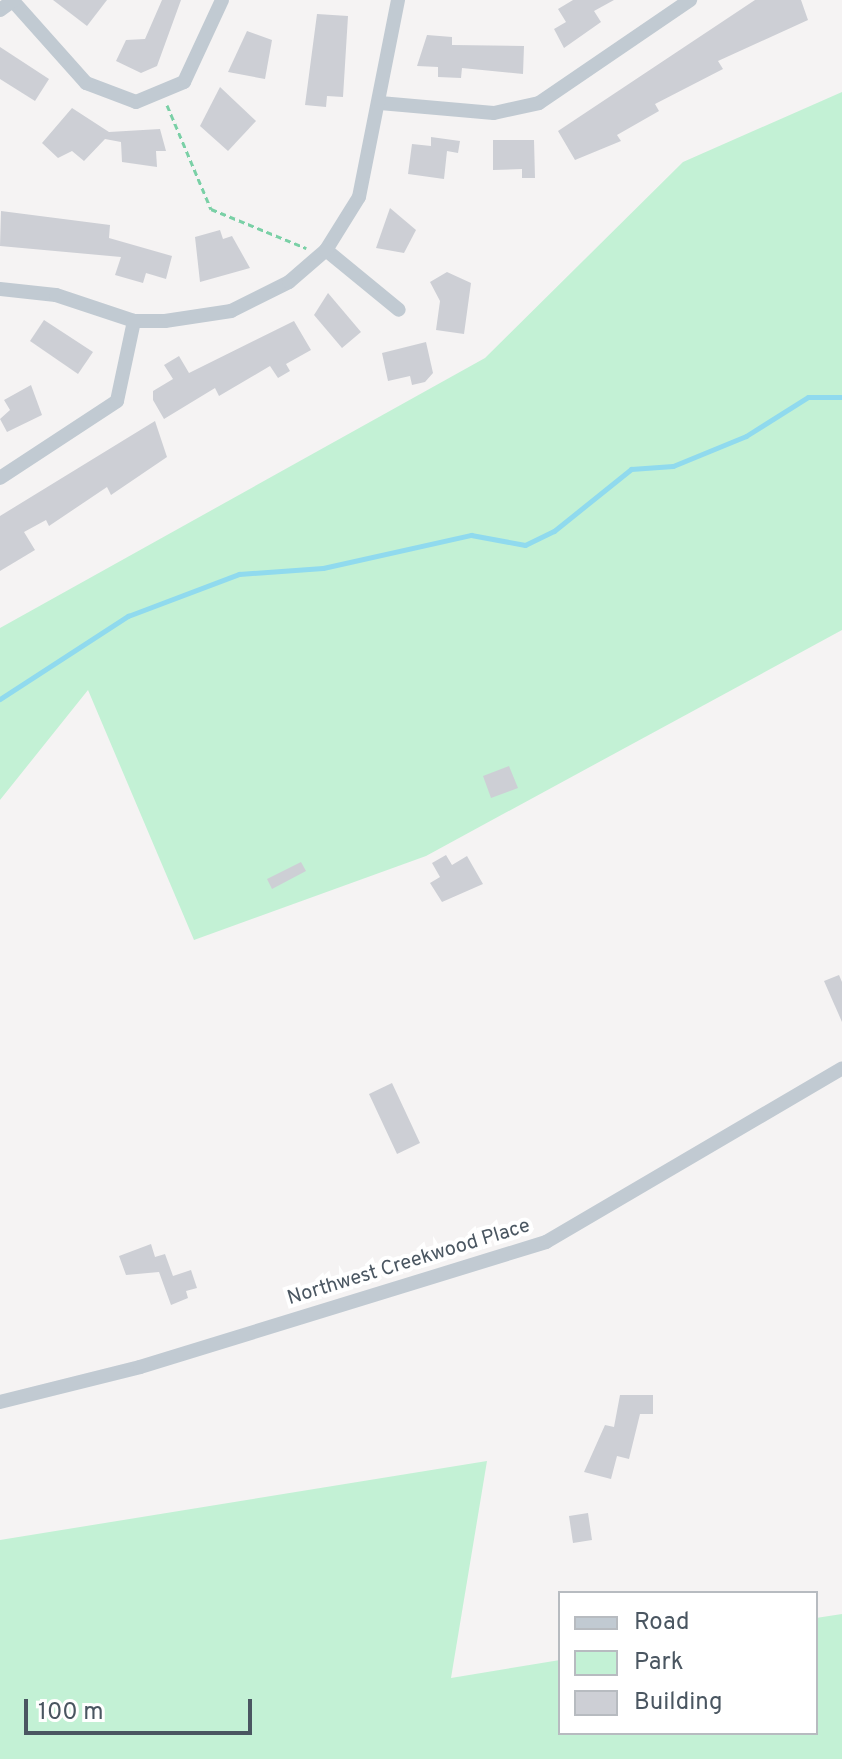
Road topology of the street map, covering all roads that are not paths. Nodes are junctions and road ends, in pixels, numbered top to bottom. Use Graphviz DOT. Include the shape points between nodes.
graph roads {
  1 [pos="14,0"];
  2 [pos="222,0"];
  3 [pos="398,0"];
  4 [pos="690,0"];
  5 [pos="0,10"];
  6 [pos="380,103"];
  7 [pos="323,253"];
  8 [pos="0,289"];
  9 [pos="399,310"];
  10 [pos="134,321"];
  11 [pos="0,478"];
  12 [pos="842,1068"];
  13 [pos="0,1402"];
  1 -- 2 [label="street" via="97,91 136,102 163,96 192,72"];
  1 -- 5 [label="street"];
  3 -- 6 [label="street" via="384,44"];
  4 -- 6 [label="street" via="539,103 494,113"];
  6 -- 7 [label="street" via="359,197"];
  7 -- 9 [label="street"];
  7 -- 10 [label="street" via="274,292 231,311"];
  8 -- 10 [label="street" via="56,295"];
  10 -- 11 [label="street" via="117,401"];
  12 -- 13 [label="street, Northwest Creekwood Place" via="546,1242 140,1367"];
}
